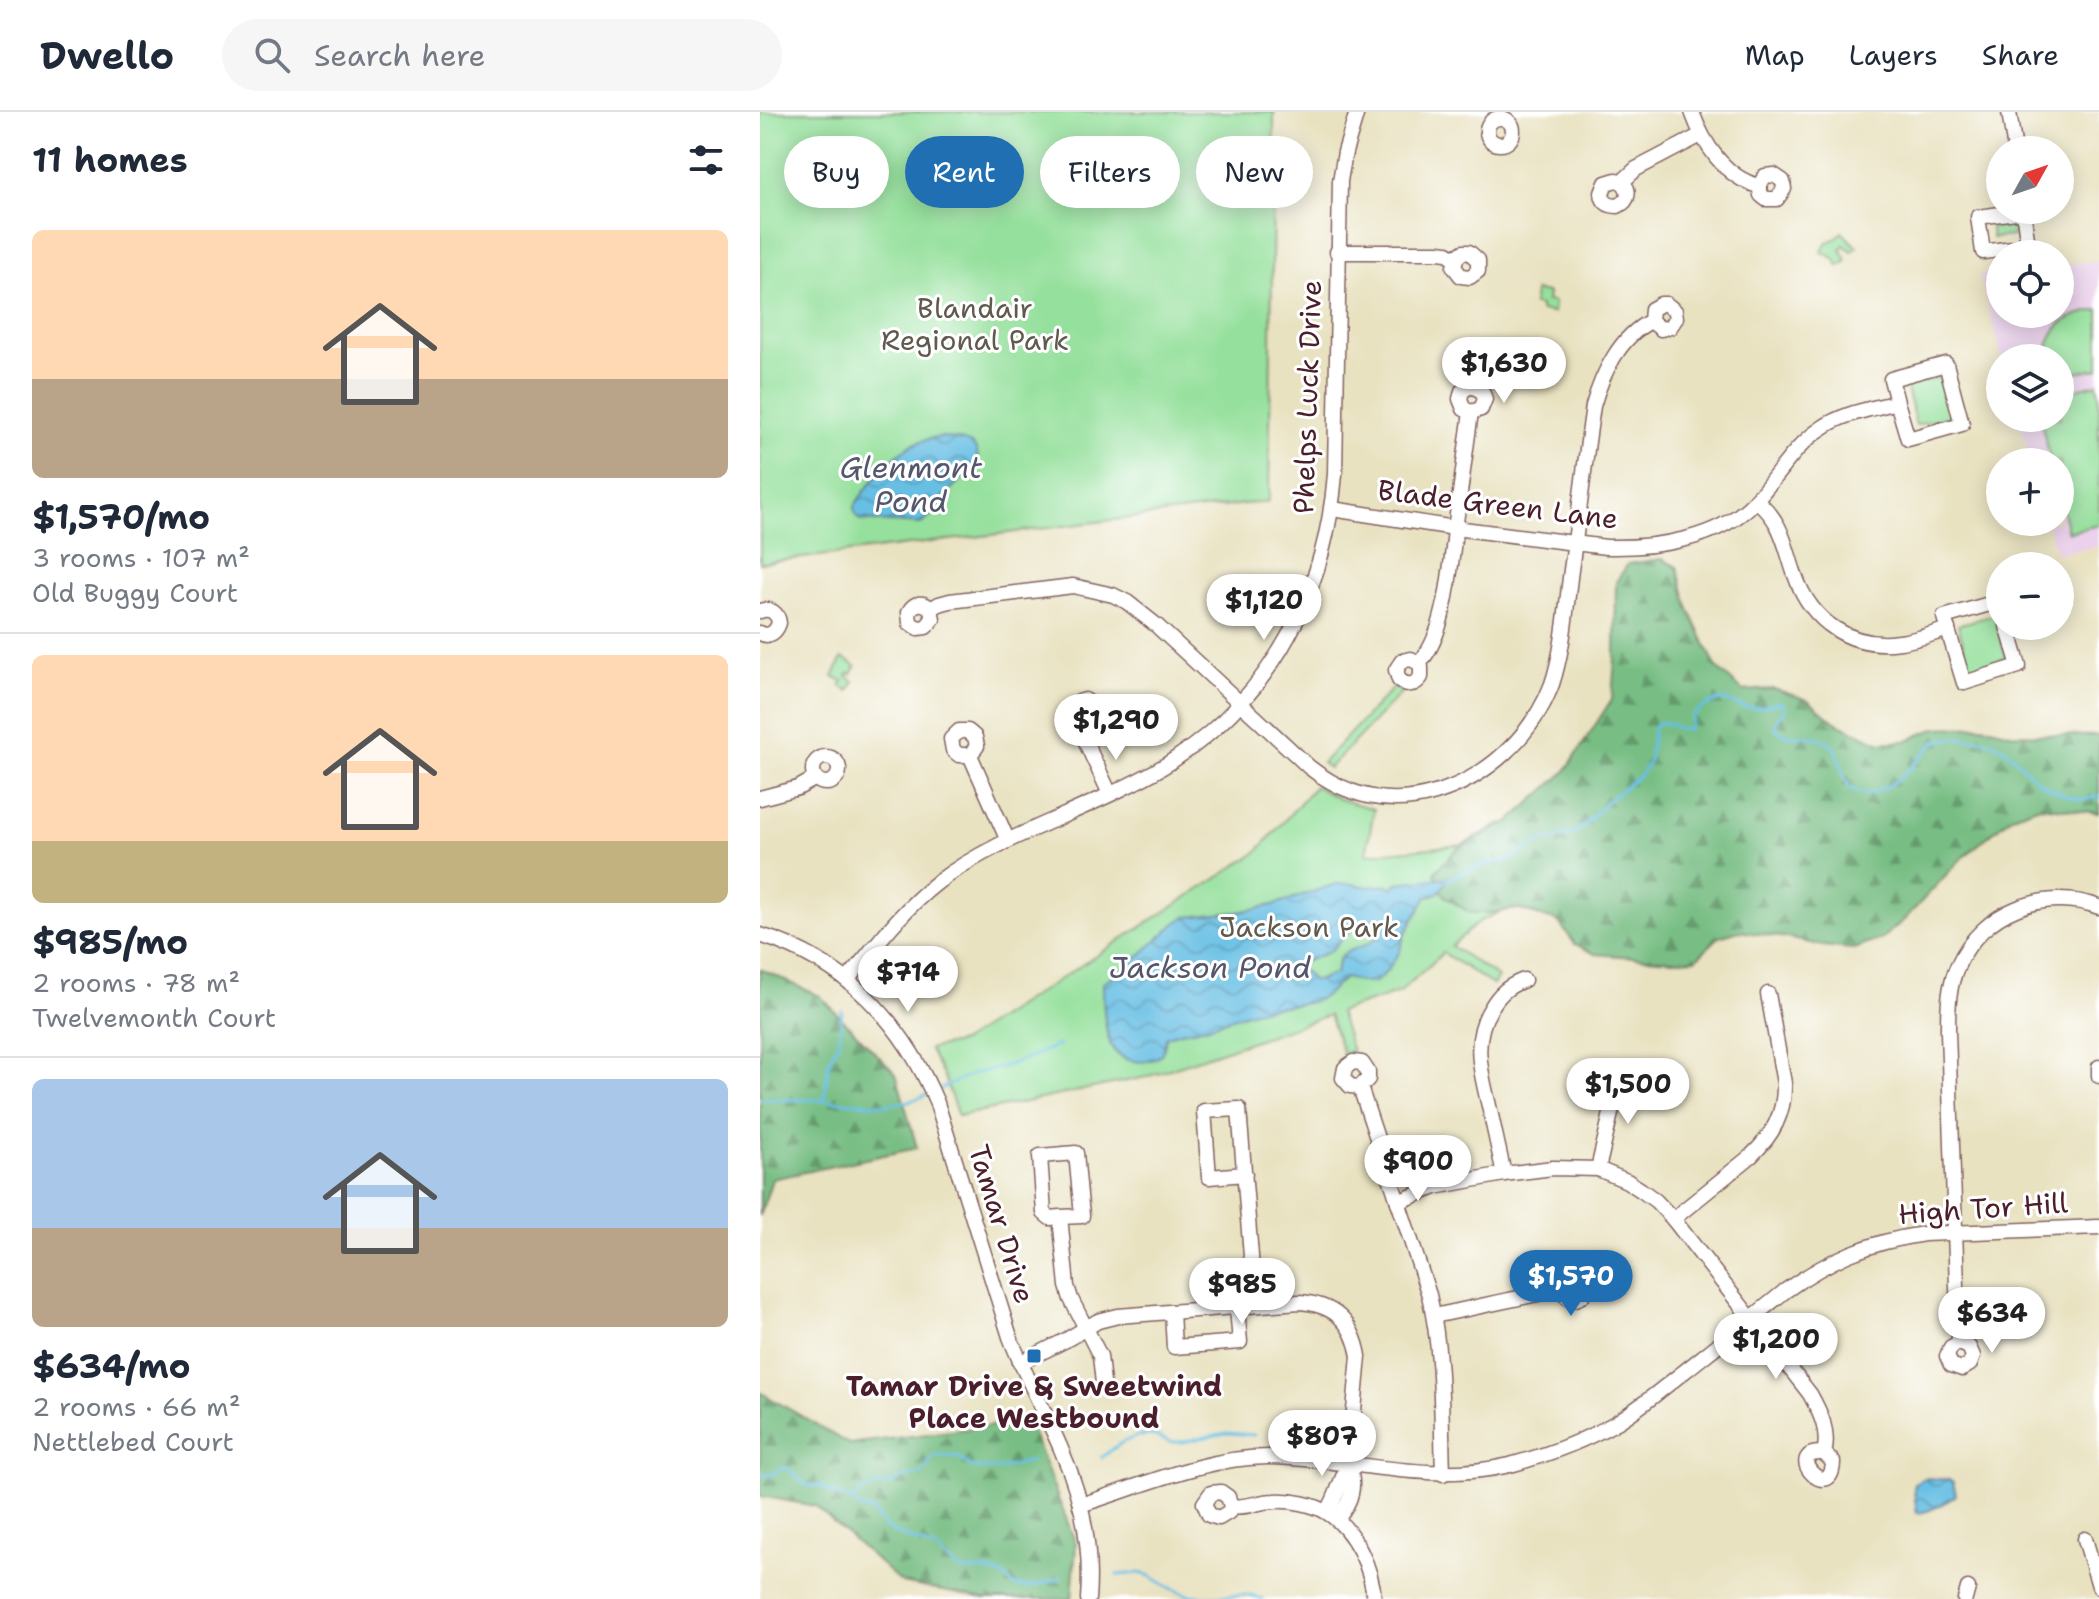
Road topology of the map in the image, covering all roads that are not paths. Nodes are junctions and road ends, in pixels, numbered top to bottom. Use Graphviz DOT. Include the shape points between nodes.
graph roads {
  1 [pos="1357,112"];
  2 [pos="1692,112"];
  3 [pos="2009,112"];
  4 [pos="1701,135"];
  5 [pos="2013,136"];
  6 [pos="1622,182"];
  7 [pos="1759,186"];
  8 [pos="1337,252"];
  9 [pos="1456,258"];
  10 [pos="1651,321"];
  11 [pos="1897,402"];
  12 [pos="1471,412"];
  13 [pos="1756,500"];
  14 [pos="1332,509"];
  15 [pos="1455,528"];
  16 [pos="1575,543"];
  17 [pos="1986,605"];
  18 [pos="931,609"];
  19 [pos="760,611"];
  20 [pos="1948,629"];
  21 [pos="760,633"];
  22 [pos="2011,640"];
  23 [pos="1419,663"];
  24 [pos="1241,703"];
  25 [pos="1083,725"];
  26 [pos="970,755"];
  27 [pos="816,778"];
  28 [pos="1110,794"];
  29 [pos="760,798"];
  30 [pos="1008,841"];
  31 [pos="2099,907"];
  32 [pos="760,935"];
  33 [pos="848,979"];
  34 [pos="1524,980"];
  35 [pos="1768,994"];
  36 [pos="2099,1067"];
  37 [pos="1633,1069"];
  38 [pos="2099,1076"];
  39 [pos="1360,1087"];
  40 [pos="1598,1169"];
  41 [pos="1245,1174"];
  42 [pos="1504,1174"];
  43 [pos="1398,1202"];
  44 [pos="1060,1217"];
  45 [pos="1673,1219"];
  46 [pos="2099,1227"];
  47 [pos="1956,1231"];
  48 [pos="1561,1289"];
  49 [pos="1255,1305"];
  50 [pos="1237,1308"];
  51 [pos="1172,1312"];
  52 [pos="1434,1316"];
  53 [pos="1751,1318"];
  54 [pos="1086,1328"];
  55 [pos="1959,1343"];
  56 [pos="1020,1363"];
  57 [pos="1103,1383"];
  58 [pos="1824,1453"];
  59 [pos="1349,1465"];
  60 [pos="1443,1474"];
  61 [pos="1080,1505"];
  62 [pos="1231,1506"];
  63 [pos="1332,1516"];
  64 [pos="2085,1539"];
  65 [pos="2099,1586"];
  66 [pos="1088,1599"];
  67 [pos="1374,1599"];
  1 -- 8 [label="street, Phelps Luck Drive" via="1340,181"];
  2 -- 4 [label="street"];
  3 -- 5 [label="street"];
  4 -- 6 [label="street" via="1636,169"];
  4 -- 7 [label="street" via="1730,170"];
  8 -- 9 [label="street" via="1438,252"];
  8 -- 14 [label="street, Phelps Luck Drive"];
  10 -- 16 [label="street" via="1634,332 1599,386"];
  11 -- 11 [label="street" via="1891,379 1946,364 1962,424 1908,439"];
  11 -- 13 [label="street, Blade Green Lane" via="1824,426 1796,449"];
  12 -- 15 [label="street"];
  13 -- 16 [label="street, Blade Green Lane" via="1720,527 1681,539 1625,547"];
  13 -- 20 [label="street" via="1782,532 1805,599 1836,630 1881,644"];
  14 -- 15 [label="street, Blade Green Lane"];
  14 -- 24 [label="street, Phelps Luck Drive" via="1321,561 1301,614 1273,663"];
  15 -- 16 [label="street, Blade Green Lane"];
  15 -- 23 [label="street" via="1437,628"];
  16 -- 24 [label="street" via="1557,663 1540,711 1498,760 1446,790 1387,800 1344,789 1309,767"];
  17 -- 20 [label="street" via="1944,617"];
  18 -- 24 [label="street" via="950,601 1073,586 1101,591 1139,610"];
  19 -- 21 [label="street" via="776,613 779,623 773,633"];
  20 -- 22 [label="street" via="1964,683 2019,666"];
  24 -- 28 [label="street, Phelps Luck Drive" via="1174,760"];
  25 -- 28 [label="street"];
  26 -- 30 [label="street"];
  27 -- 29 [label="street"];
  28 -- 30 [label="street, Phelps Luck Drive"];
  30 -- 33 [label="street, Phelps Luck Drive" via="927,892"];
  31 -- 47 [label="street" via="2061,899 2012,910 1973,940 1957,965 1948,1010"];
  32 -- 33 [label="street, Tamar Drive"];
  33 -- 56 [label="street, Tamar Drive" via="894,1026 928,1080"];
  34 -- 42 [label="street" via="1497,997 1479,1035 1480,1068"];
  35 -- 45 [label="street" via="1784,1083 1779,1119 1751,1156"];
  36 -- 38 [label="street"];
  37 -- 40 [label="street" via="1616,1092"];
  39 -- 43 [label="street"];
  40 -- 42 [label="street"];
  40 -- 45 [label="street" via="1641,1190"];
  41 -- 41 [label="street" via="1239,1109 1204,1111 1209,1177"];
  41 -- 49 [label="street"];
  42 -- 43 [label="street" via="1435,1187"];
  43 -- 52 [label="street"];
  44 -- 44 [label="street" via="1044,1213 1040,1156 1076,1153 1082,1216"];
  44 -- 54 [label="street" via="1067,1286"];
  45 -- 53 [label="street"];
  46 -- 47 [label="street, High Tor Hill"];
  47 -- 53 [label="street, High Tor Hill" via="1901,1237 1853,1251 1808,1275"];
  47 -- 55 [label="street"];
  48 -- 52 [label="street"];
  49 -- 50 [label="street"];
  49 -- 59 [label="street" via="1312,1303 1333,1311 1348,1326 1359,1356"];
  50 -- 51 [label="street"];
  50 -- 51 [label="street" via="1240,1342 1174,1347"];
  51 -- 54 [label="street" via="1107,1318"];
  52 -- 60 [label="street"];
  53 -- 58 [label="street" via="1818,1408 1827,1443"];
  53 -- 60 [label="street, High Tor Hill" via="1640,1406 1596,1433 1508,1465"];
  54 -- 56 [label="street"];
  54 -- 57 [label="street" via="1100,1356"];
  56 -- 61 [label="street, Tamar Drive" via="1063,1453"];
  59 -- 60 [label="street, High Tor Hill"];
  59 -- 61 [label="street, High Tor Hill" via="1277,1458 1234,1461"];
  59 -- 63 [label="street"];
  61 -- 66 [label="street, Tamar Drive" via="1088,1543"];
  62 -- 63 [label="street" via="1284,1501"];
  63 -- 67 [label="street" via="1366,1562"];
  64 -- 65 [label="street"];
}
